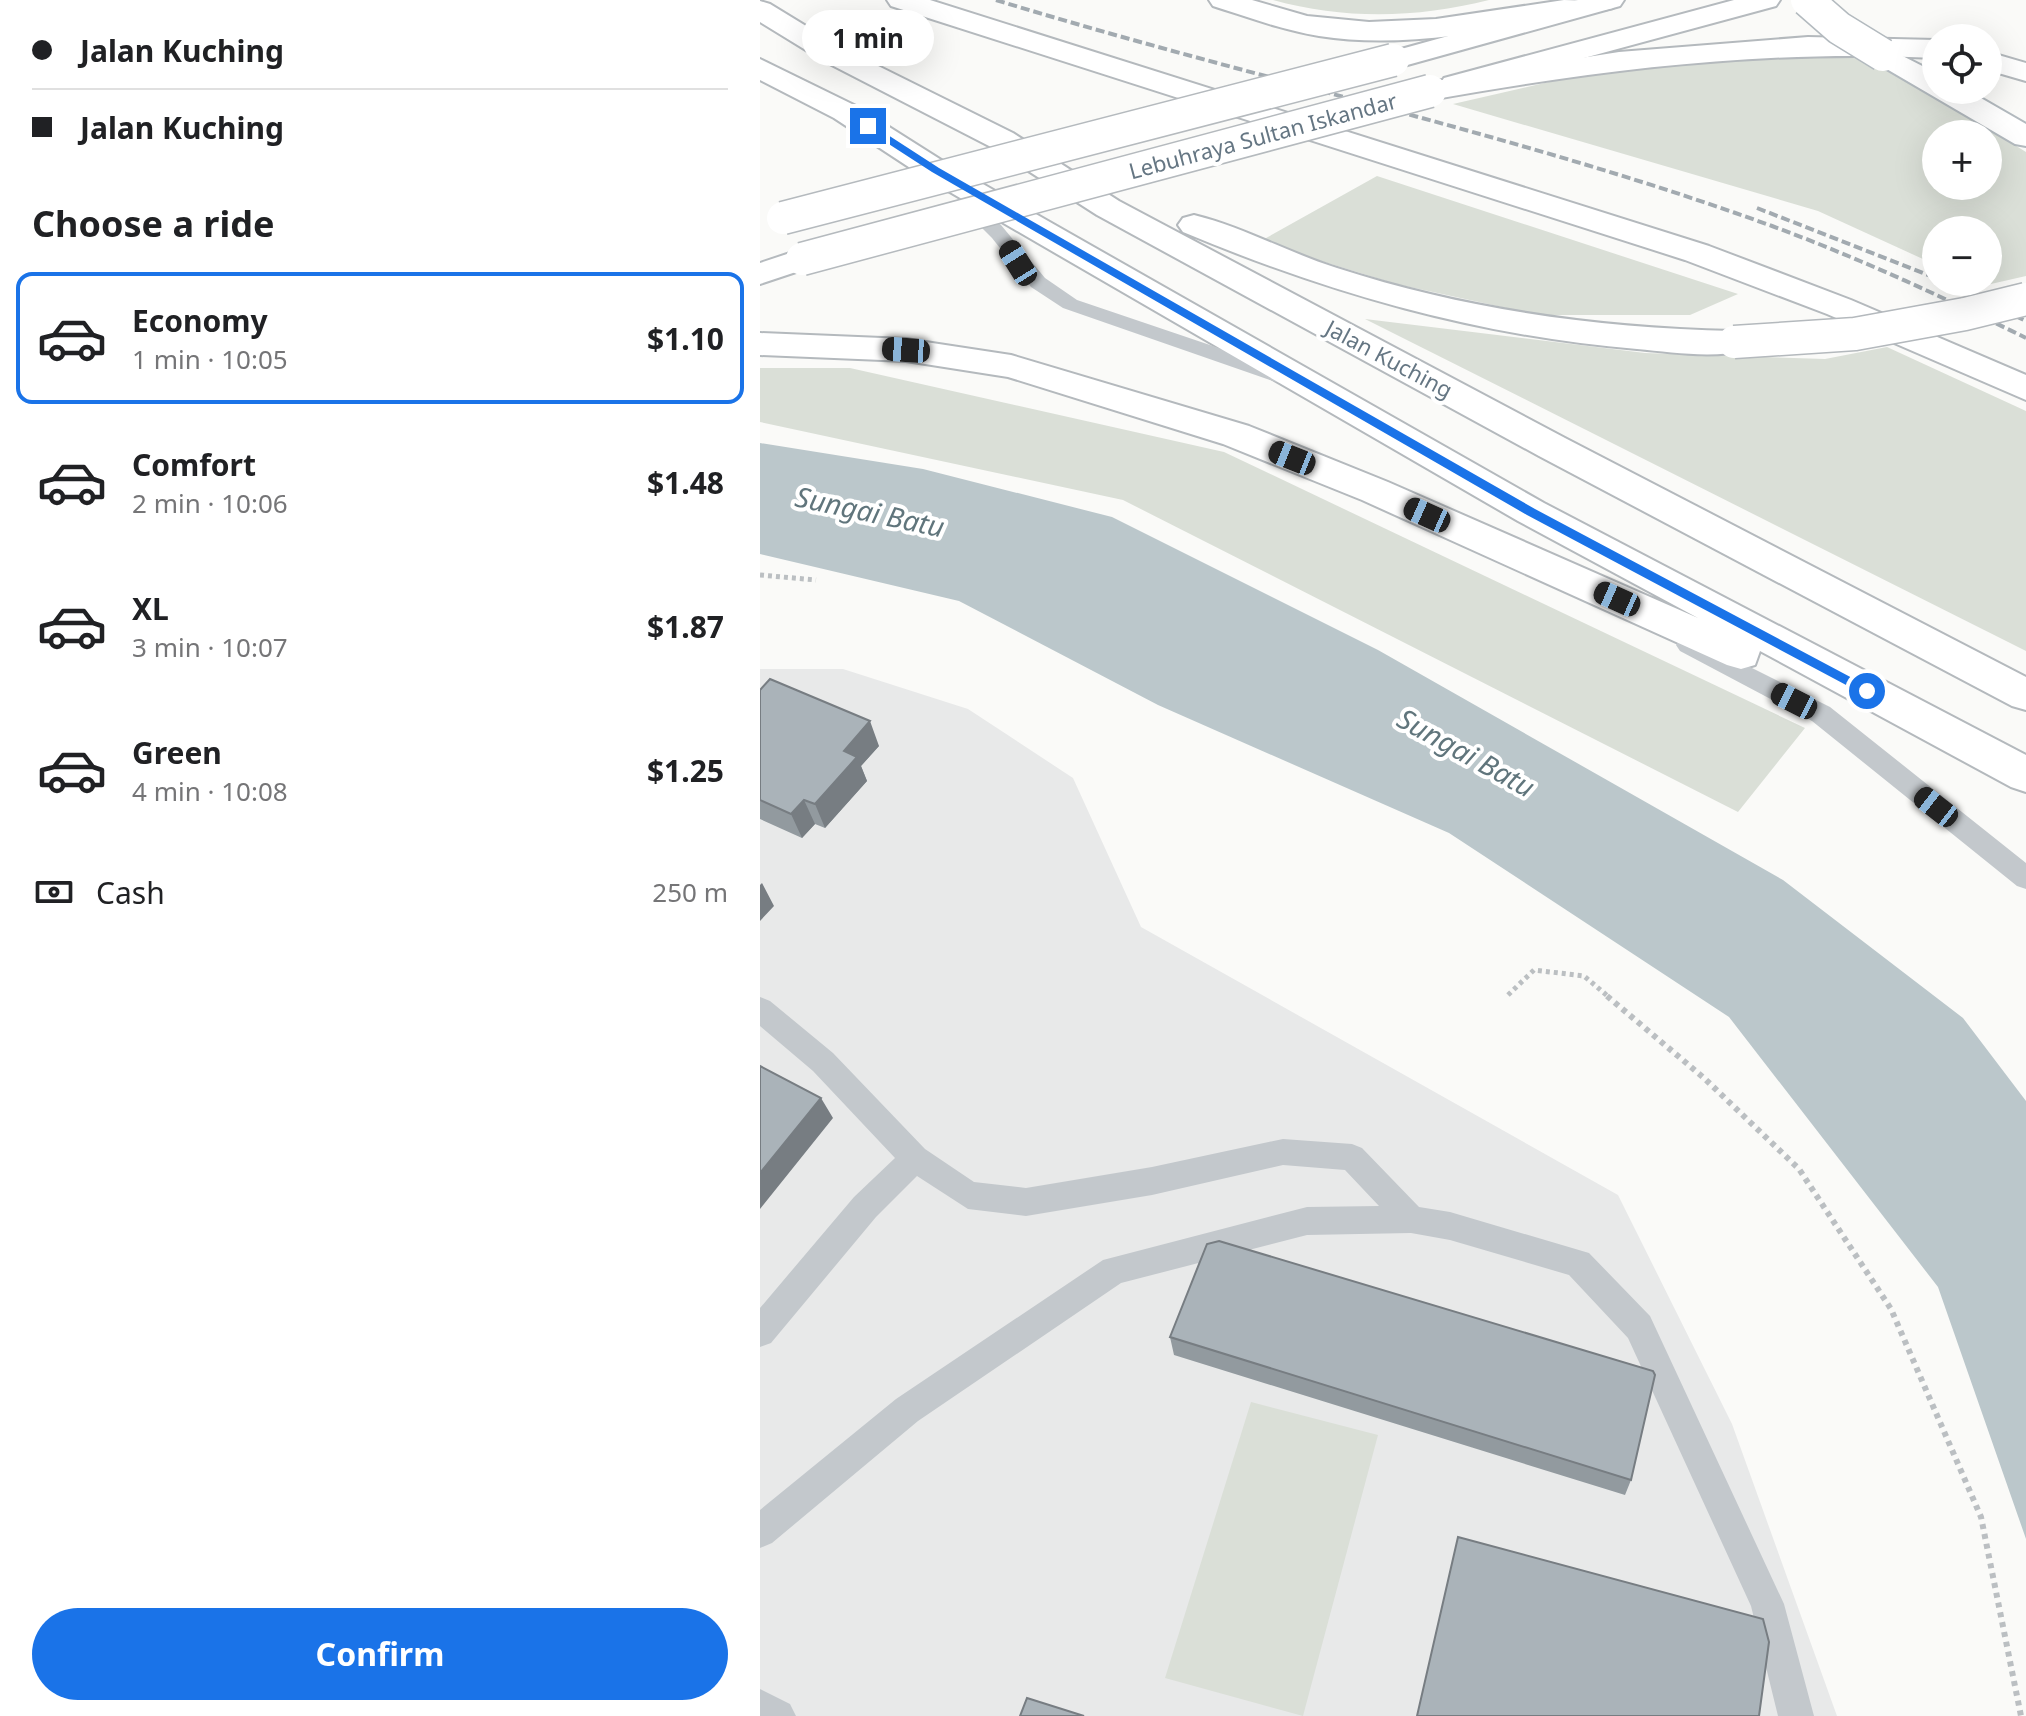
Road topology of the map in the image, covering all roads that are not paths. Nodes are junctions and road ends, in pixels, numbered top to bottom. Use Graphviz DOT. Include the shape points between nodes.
graph roads {
  1 [pos="901,0"];
  2 [pos="1223,0"];
  3 [pos="1766,0"];
  4 [pos="1807,0"];
  5 [pos="1607,1"];
  6 [pos="760,10"];
  7 [pos="1922,48"];
  8 [pos="2002,65"];
  9 [pos="760,68"];
  10 [pos="2026,72"];
  11 [pos="1922,77"];
  12 [pos="1430,91"];
  13 [pos="1969,104"];
  14 [pos="2026,137"];
  15 [pos="1002,140"];
  16 [pos="935,170"];
  17 [pos="771,221"];
  18 [pos="760,272"];
  19 [pos="2026,299"];
  20 [pos="760,344"];
  21 [pos="1314,387"];
  22 [pos="2026,388"];
  23 [pos="1506,550"];
  24 [pos="2026,695"];
  25 [pos="1895,706"];
  26 [pos="2026,775"];
  27 [pos="2026,878"];
  28 [pos="760,1009"];
  29 [pos="915,1158"];
  30 [pos="1411,1219"];
  31 [pos="760,1332"];
  32 [pos="760,1531"];
  33 [pos="760,1707"];
  34 [pos="778,1716"];
  35 [pos="1796,1716"];
  1 -- 22 [label="main road" via="1697,253"];
  2 -- 5 [label="main road" via="1333,29 1386,31"];
  3 -- 12 [label="main road, Lebuhraya Sultan Iskandar"];
  4 -- 11 [label="main road, bridge" via="1839,28"];
  5 -- 17 [label="main road, Lebuhraya Sultan Iskandar, bridge" via="1057,150"];
  6 -- 15 [label="main road, Jalan Kuching" via="832,54"];
  7 -- 12 [label="main road" via="1829,45 1692,51"];
  8 -- 10 [label="main road"];
  9 -- 16 [label="main road" via="845,112"];
  12 -- 18 [label="main road, Lebuhraya Sultan Iskandar, bridge"];
  13 -- 14 [label="main road"];
  15 -- 19 [label="main road, bridge" via="1247,248 1341,281 1511,325 1661,342 1734,342 1869,332"];
  15 -- 24 [label="main road, Jalan Kuching" via="1108,208"];
  16 -- 21 [label="main road"];
  16 -- 21 [label="lane" via="1044,290 1070,304"];
  20 -- 23 [label="main road" via="906,350 1011,366 1236,435"];
  21 -- 25 [label="main road" via="1531,512"];
  23 -- 25 [label="main road" via="1756,660"];
  23 -- 27 [label="lane" via="1821,714"];
  25 -- 26 [label="main road"];
  28 -- 29 [label="lane" via="823,1062"];
  29 -- 30 [label="lane" via="968,1195 1026,1202 1283,1152 1352,1157"];
  29 -- 31 [label="lane" via="865,1207"];
  30 -- 32 [label="lane" via="1307,1221 1114,1270 907,1410"];
  30 -- 35 [label="lane" via="1578,1263 1639,1327 1767,1604"];
  33 -- 34 [label="lane"];
}
